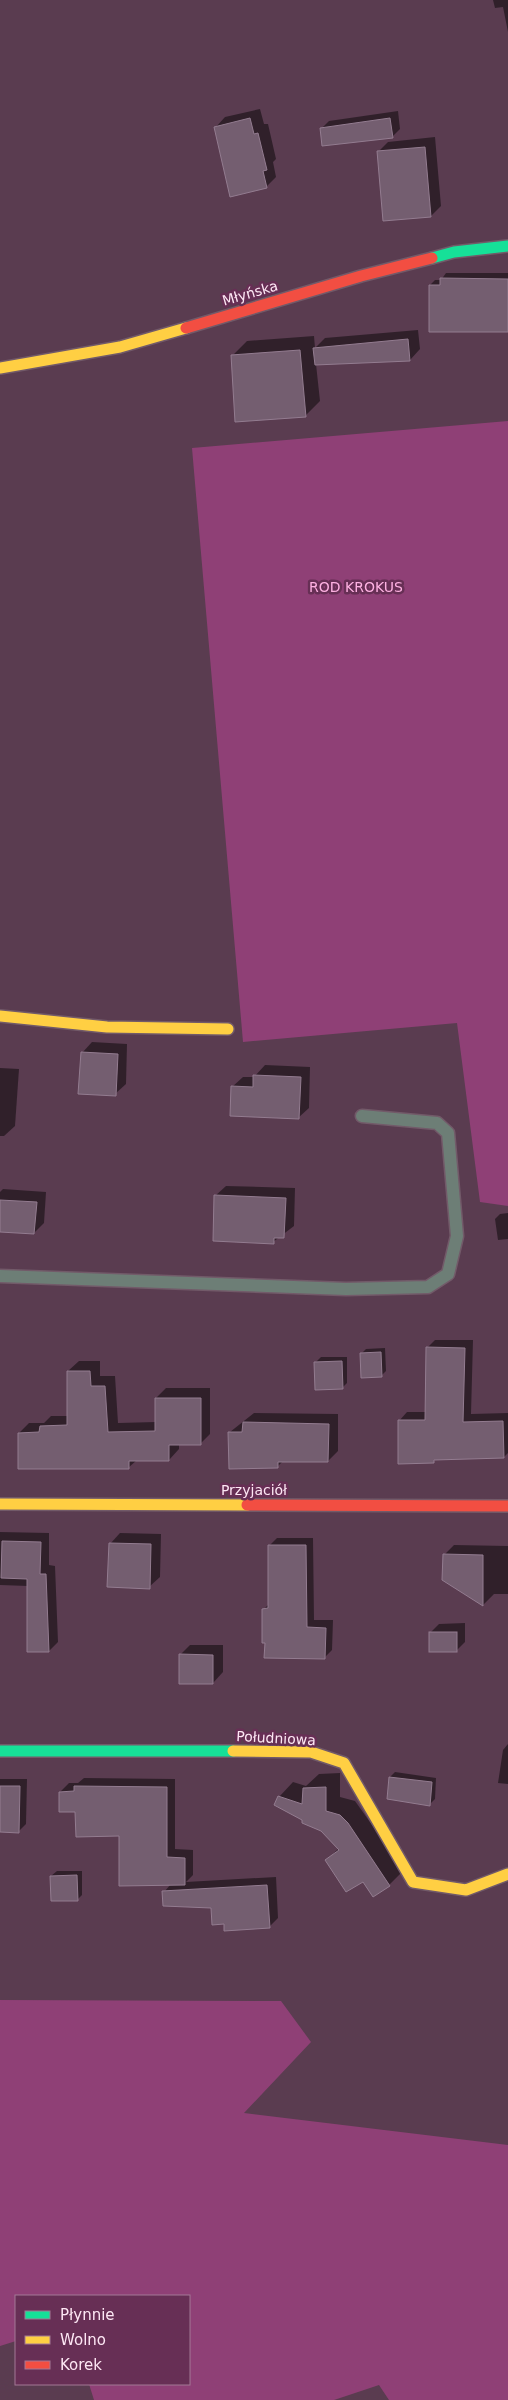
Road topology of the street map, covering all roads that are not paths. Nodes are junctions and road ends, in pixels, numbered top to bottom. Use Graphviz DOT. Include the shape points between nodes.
graph roads {
  1 [pos="508,246"];
  2 [pos="0,368"];
  3 [pos="0,1016"];
  4 [pos="228,1029"];
  5 [pos="362,1116"];
  6 [pos="0,1276"];
  7 [pos="0,1504"];
  8 [pos="508,1506"];
  9 [pos="0,1751"];
  10 [pos="508,1874"];
  1 -- 2 [label="street, Młyńska" via="444,254 120,347"];
  3 -- 4 [label="street" via="107,1027"];
  5 -- 6 [label="lane" via="438,1123 448,1132 457,1236 448,1274 428,1287 346,1289"];
  7 -- 8 [label="street, Przyjaciół"];
  9 -- 10 [label="street, Południowa" via="311,1752 344,1763 413,1882 466,1890"];
}
